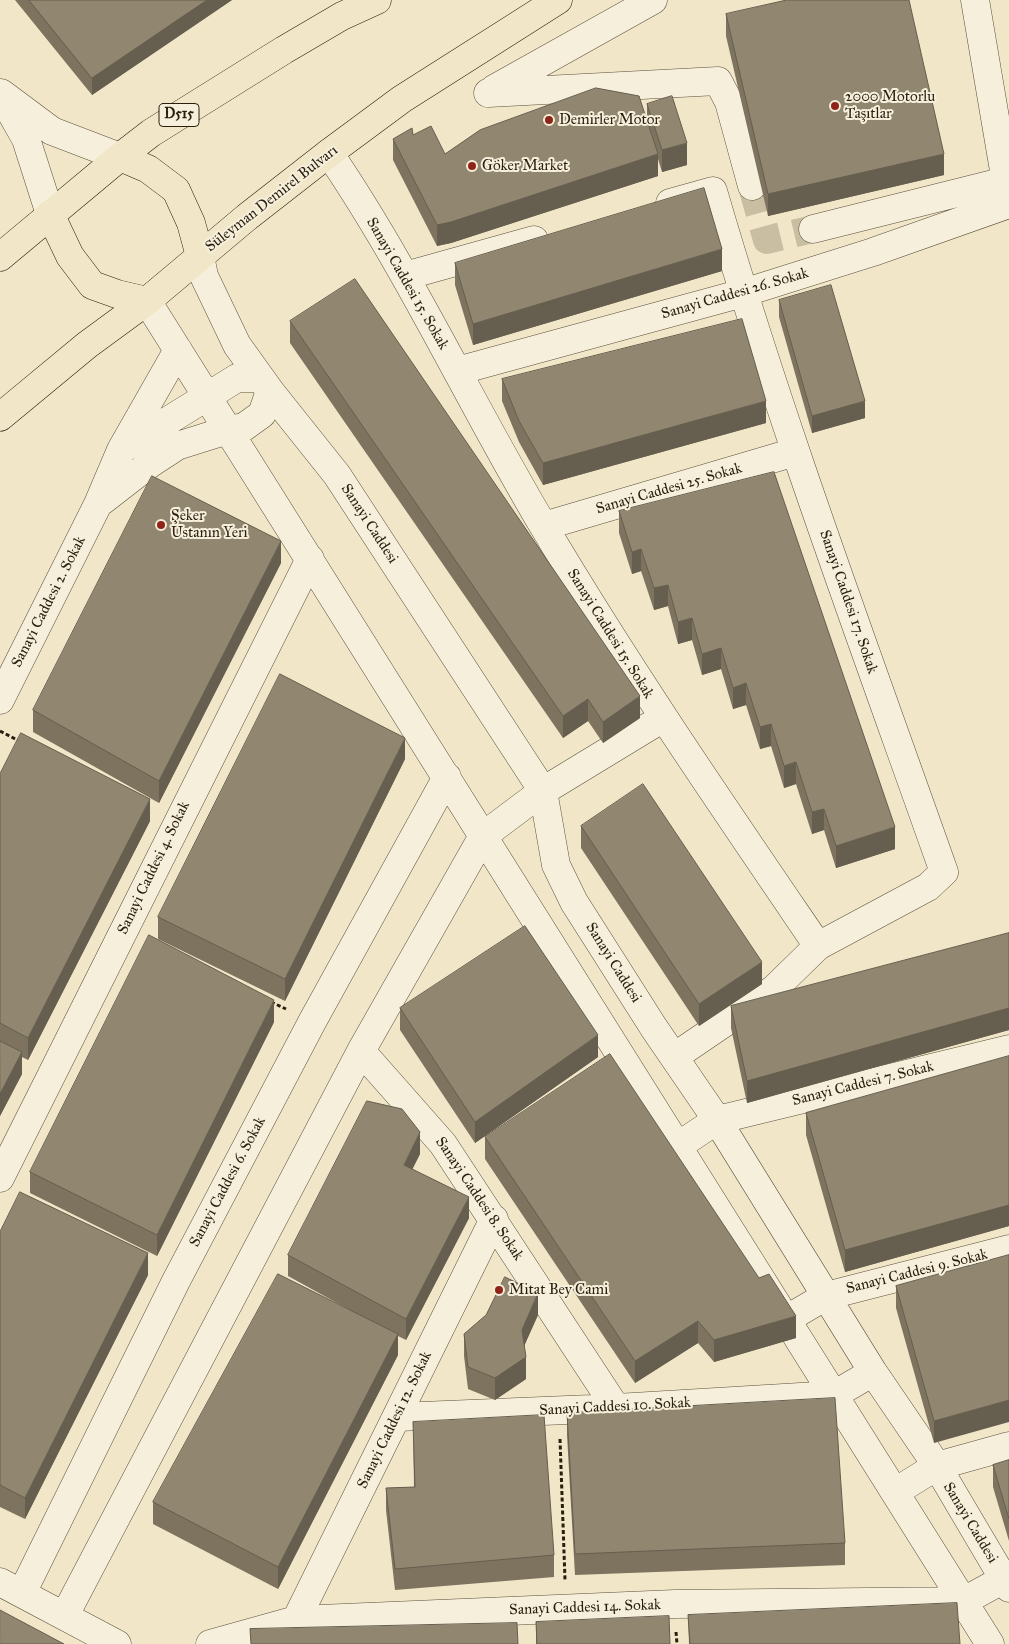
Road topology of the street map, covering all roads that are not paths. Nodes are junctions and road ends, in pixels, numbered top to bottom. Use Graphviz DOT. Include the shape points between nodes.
graph roads {
  1 [pos="377,0"];
  2 [pos="558,0"];
  3 [pos="653,0"];
  4 [pos="975,0"];
  5 [pos="0,93"];
  6 [pos="329,153"];
  7 [pos="120,157"];
  8 [pos="752,186"];
  9 [pos="1008,195"];
  10 [pos="646,210"];
  11 [pos="50,214"];
  12 [pos="813,229"];
  13 [pos="559,233"];
  14 [pos="200,256"];
  15 [pos="0,257"];
  16 [pos="405,276"];
  17 [pos="743,293"];
  18 [pos="147,301"];
  19 [pos="178,350"];
  20 [pos="457,372"];
  21 [pos="265,384"];
  22 [pos="207,397"];
  23 [pos="0,417"];
  24 [pos="228,430"];
  25 [pos="122,450"];
  26 [pos="795,452"];
  27 [pos="98,504"];
  28 [pos="544,526"];
  29 [pos="310,559"];
  30 [pos="0,700"];
  31 [pos="663,718"];
  32 [pos="446,778"];
  33 [pos="543,791"];
  34 [pos="483,836"];
  35 [pos="818,946"];
  36 [pos="1009,1049"];
  37 [pos="361,1051"];
  38 [pos="674,1057"];
  39 [pos="717,1120"];
  40 [pos="678,1146"];
  41 [pos="0,1178"];
  42 [pos="494,1219"];
  43 [pos="1009,1249"];
  44 [pos="826,1296"];
  45 [pos="787,1319"];
  46 [pos="873,1372"];
  47 [pos="834,1395"];
  48 [pos="616,1408"];
  49 [pos="397,1417"];
  50 [pos="1009,1446"];
  51 [pos="937,1466"];
  52 [pos="895,1492"];
  53 [pos="1006,1584"];
  54 [pos="11,1588"];
  55 [pos="964,1601"];
  56 [pos="65,1616"];
  57 [pos="296,1620"];
  58 [pos="117,1644"];
  59 [pos="210,1644"];
  60 [pos="990,1644"];
  1 -- 7 [label="highway, D515" via="284,50 178,115"];
  2 -- 6 [label="highway, Süleyman Demirel Bulvarı" via="402,99"];
  3 -- 8 [label="street" via="488,93 718,81 729,102"];
  4 -- 9 [label="street"];
  5 -- 7 [label="street" via="52,131"];
  5 -- 11 [label="street" via="26,139"];
  6 -- 14 [label="highway, Süleyman Demirel Bulvarı"];
  6 -- 16 [label="street, Sanayi Caddesi 15. Sokak"];
  7 -- 11 [label="highway, D515"];
  7 -- 14 [label="highway" via="148,170 176,190 191,223"];
  9 -- 12 [label="street"];
  9 -- 17 [label="street, Sanayi Caddesi 26. Sokak" via="875,263"];
  10 -- 17 [label="street, Sanayi Caddesi 17. Sokak" via="713,191"];
  11 -- 15 [label="highway, D515"];
  11 -- 18 [label="highway" via="70,256 92,285"];
  13 -- 16 [label="street"];
  14 -- 18 [label="highway, Süleyman Demirel Bulvarı"];
  14 -- 21 [label="street, Sanayi Caddesi" via="204,276 237,345"];
  16 -- 20 [label="street, Sanayi Caddesi 15. Sokak"];
  17 -- 20 [label="street, Sanayi Caddesi 26. Sokak"];
  17 -- 26 [label="street, Sanayi Caddesi 17. Sokak"];
  18 -- 19 [label="street"];
  18 -- 23 [label="highway, Süleyman Demirel Bulvarı" via="87,345"];
  19 -- 22 [label="street"];
  19 -- 25 [label="street, Sanayi Caddesi 2. Sokak"];
  20 -- 28 [label="street, Sanayi Caddesi 15. Sokak"];
  21 -- 22 [label="street" via="237,378"];
  21 -- 24 [label="street, Sanayi Caddesi 2. Sokak" via="262,414 244,427"];
  21 -- 33 [label="street, Sanayi Caddesi" via="337,475"];
  22 -- 24 [label="street"];
  22 -- 25 [label="street"];
  24 -- 27 [label="street, Sanayi Caddesi 2. Sokak" via="177,446"];
  24 -- 29 [label="street"];
  25 -- 27 [label="street, Sanayi Caddesi 2. Sokak"];
  26 -- 28 [label="street, Sanayi Caddesi 25. Sokak"];
  26 -- 35 [label="street, Sanayi Caddesi 17. Sokak" via="944,872 928,887"];
  27 -- 30 [label="street, Sanayi Caddesi 2. Sokak"];
  28 -- 31 [label="street, Sanayi Caddesi 15. Sokak"];
  29 -- 32 [label="street"];
  29 -- 41 [label="street, Sanayi Caddesi 4. Sokak"];
  31 -- 33 [label="street"];
  31 -- 35 [label="street, Sanayi Caddesi 15. Sokak"];
  32 -- 34 [label="street"];
  32 -- 54 [label="street, Sanayi Caddesi 6. Sokak" via="312,1022"];
  33 -- 34 [label="street"];
  33 -- 38 [label="street, Sanayi Caddesi" via="556,865 574,902"];
  34 -- 37 [label="street"];
  34 -- 40 [label="street"];
  35 -- 38 [label="street" via="774,989"];
  36 -- 39 [label="street, Sanayi Caddesi 7. Sokak"];
  37 -- 42 [label="street, Sanayi Caddesi 8. Sokak" via="444,1144"];
  37 -- 56 [label="street"];
  38 -- 39 [label="street, Sanayi Caddesi"];
  39 -- 40 [label="street"];
  39 -- 44 [label="street, Sanayi Caddesi"];
  40 -- 45 [label="street"];
  42 -- 48 [label="street, Sanayi Caddesi 8. Sokak"];
  42 -- 49 [label="street, Sanayi Caddesi 12. Sokak"];
  43 -- 44 [label="street, Sanayi Caddesi 9. Sokak"];
  44 -- 45 [label="street"];
  44 -- 46 [label="street, Sanayi Caddesi"];
  45 -- 47 [label="street"];
  46 -- 47 [label="street"];
  46 -- 51 [label="street, Sanayi Caddesi"];
  47 -- 48 [label="street, Sanayi Caddesi 10. Sokak"];
  47 -- 52 [label="street"];
  48 -- 49 [label="street, Sanayi Caddesi 10. Sokak"];
  49 -- 57 [label="street, Sanayi Caddesi 12. Sokak"];
  50 -- 51 [label="street"];
  51 -- 52 [label="street, Sanayi Caddesi"];
  51 -- 53 [label="street, Sanayi Caddesi"];
  52 -- 55 [label="street"];
  53 -- 55 [label="street, Sanayi Caddesi"];
  54 -- 56 [label="street"];
  55 -- 57 [label="street, Sanayi Caddesi 14. Sokak" via="675,1604"];
  55 -- 60 [label="street"];
  56 -- 58 [label="street"];
  57 -- 59 [label="street, Sanayi Caddesi 14. Sokak"];
}
